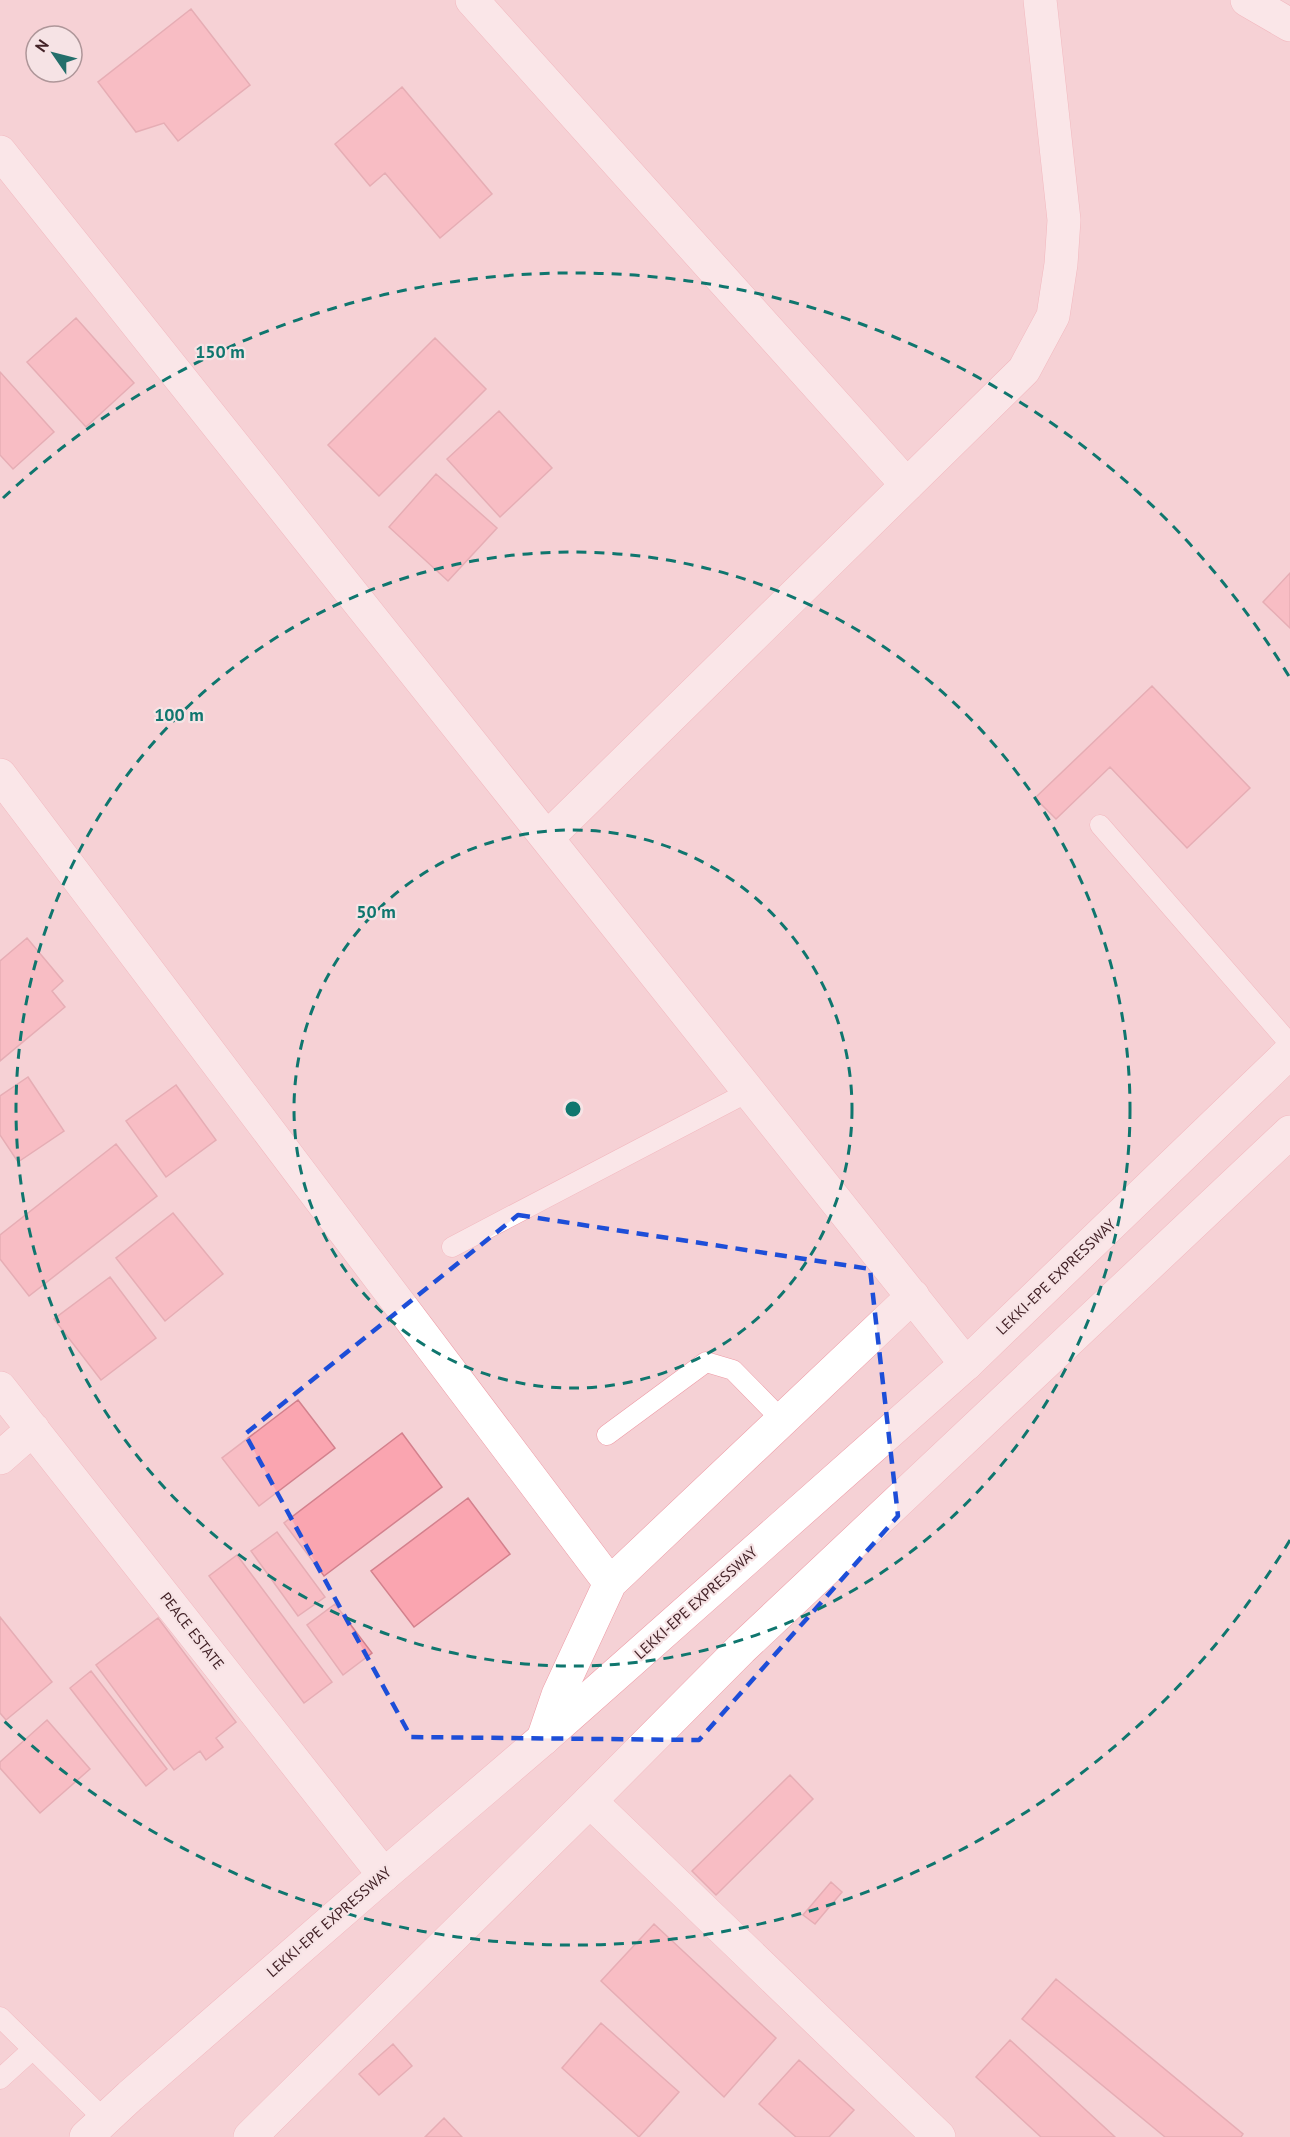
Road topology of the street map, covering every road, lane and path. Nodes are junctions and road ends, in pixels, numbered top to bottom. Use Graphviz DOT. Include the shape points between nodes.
graph roads {
  1 [pos="472,0"];
  2 [pos="1040,0"];
  3 [pos="1247,0"];
  4 [pos="1290,25"];
  5 [pos="0,152"];
  6 [pos="907,484"];
  7 [pos="0,775"];
  8 [pos="1100,825"];
  9 [pos="547,838"];
  10 [pos="1290,1044"];
  11 [pos="1290,1052"];
  12 [pos="750,1091"];
  13 [pos="1290,1132"];
  14 [pos="452,1247"];
  15 [pos="913,1296"];
  16 [pos="966,1364"];
  17 [pos="0,1388"];
  18 [pos="782,1420"];
  19 [pos="33,1429"];
  20 [pos="607,1435"];
  21 [pos="0,1458"];
  22 [pos="610,1582"];
  23 [pos="543,1739"];
  24 [pos="590,1801"];
  25 [pos="384,1875"];
  26 [pos="0,2017"];
  27 [pos="33,2049"];
  28 [pos="0,2079"];
  29 [pos="95,2128"];
  30 [pos="250,2137"];
  31 [pos="939,2137"];
  1 -- 6 [label="main road"];
  2 -- 6 [label="main road" via="1064,220 1053,316 1024,370"];
  3 -- 4 [label="main road"];
  5 -- 9 [label="main road"];
  6 -- 9 [label="main road"];
  7 -- 22 [label="main road"];
  8 -- 10 [label="lane"];
  9 -- 12 [label="main road"];
  11 -- 16 [label="main road, LEKKI-EPE EXPRESSWAY"];
  12 -- 14 [label="lane"];
  12 -- 15 [label="main road"];
  13 -- 24 [label="main road" via="741,1649"];
  15 -- 16 [label="main road"];
  15 -- 18 [label="main road"];
  16 -- 23 [label="main road, LEKKI-EPE EXPRESSWAY"];
  17 -- 19 [label="main road, PEACE ESTATE"];
  18 -- 20 [label="lane" via="733,1370 706,1362"];
  18 -- 22 [label="main road"];
  19 -- 21 [label="main road"];
  19 -- 25 [label="main road, PEACE ESTATE"];
  22 -- 23 [label="main road" via="558,1695"];
  23 -- 25 [label="main road, LEKKI-EPE EXPRESSWAY"];
  24 -- 30 [label="main road"];
  24 -- 31 [label="main road"];
  25 -- 29 [label="main road, LEKKI-EPE EXPRESSWAY"];
  26 -- 27 [label="lane"];
  27 -- 28 [label="lane"];
  27 -- 29 [label="lane"];
}
